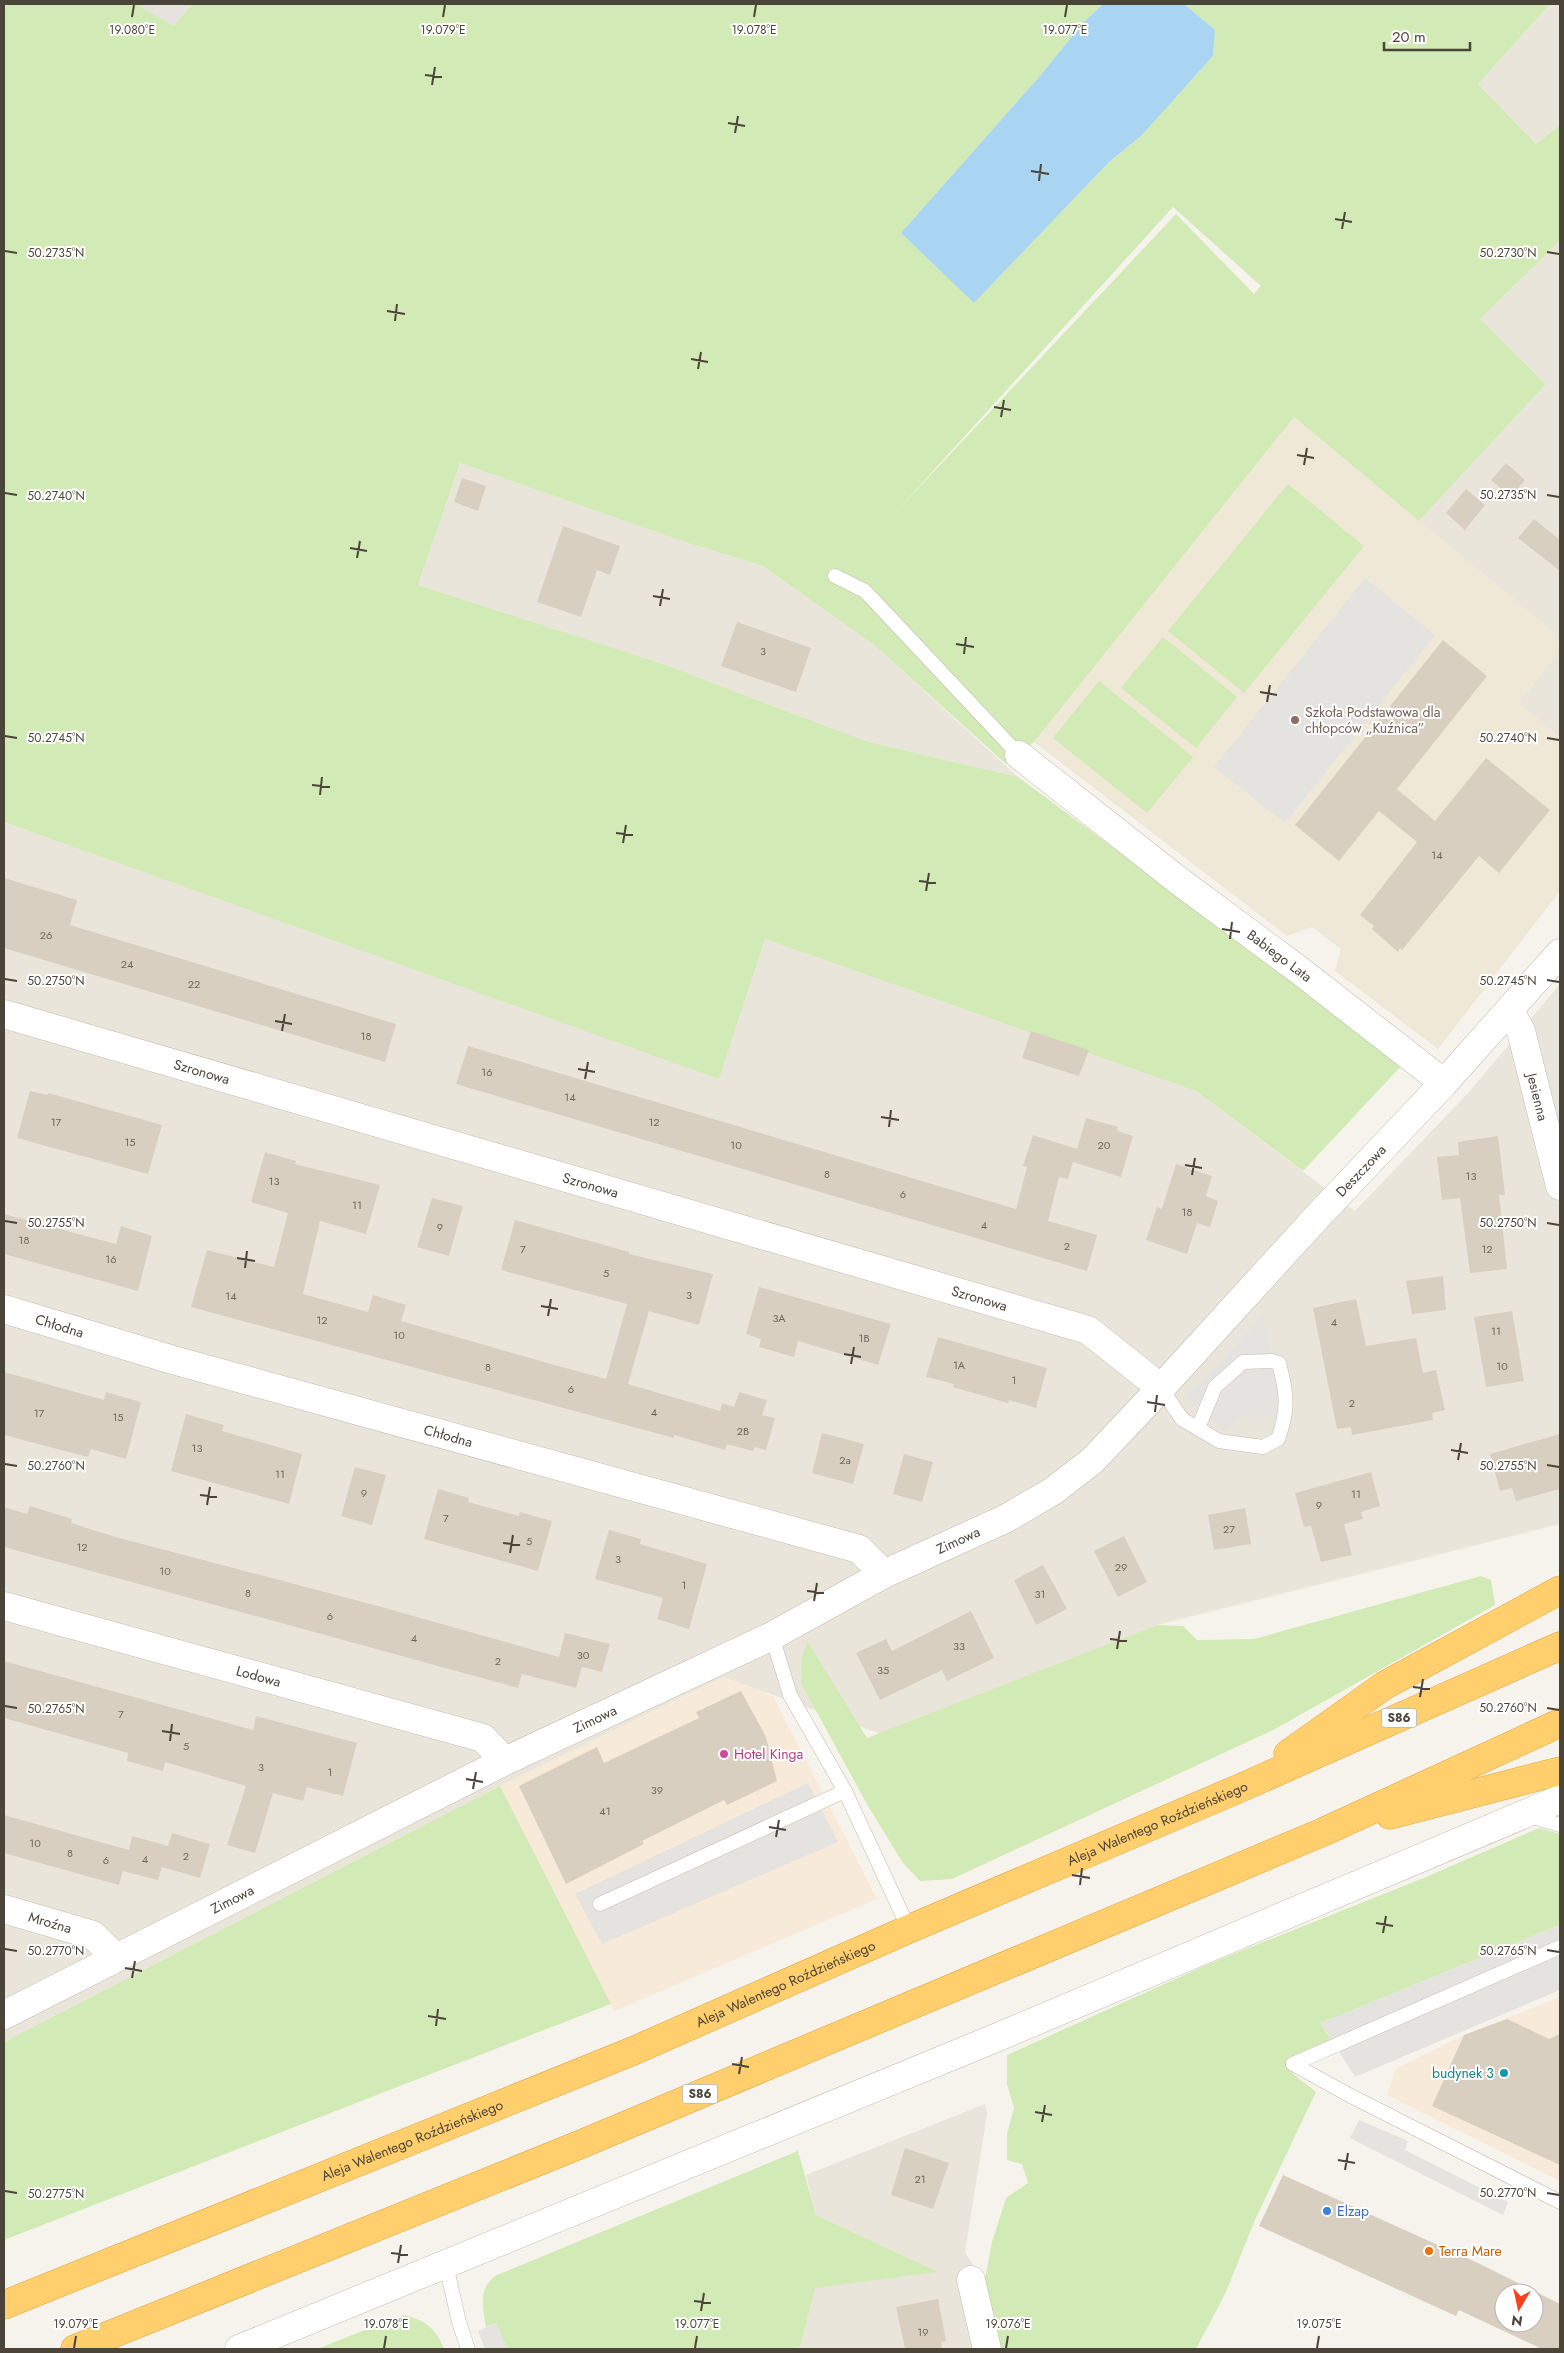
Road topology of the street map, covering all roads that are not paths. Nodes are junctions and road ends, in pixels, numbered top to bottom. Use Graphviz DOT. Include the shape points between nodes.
graph roads {
  1 [pos="835,576"];
  2 [pos="1018,755"];
  3 [pos="1560,953"];
  4 [pos="1510,1011"];
  5 [pos="4,1014"];
  6 [pos="1444,1083"];
  7 [pos="1560,1186"];
  8 [pos="4,1309"];
  9 [pos="1160,1388"];
  10 [pos="1198,1428"];
  11 [pos="884,1574"];
  12 [pos="1560,1590"];
  13 [pos="4,1606"];
  14 [pos="772,1636"];
  15 [pos="1560,1646"];
  16 [pos="1560,1723"];
  17 [pos="505,1761"];
  18 [pos="1560,1771"];
  19 [pos="1238,1789"];
  20 [pos="844,1791"];
  21 [pos="1560,1799"];
  22 [pos="1524,1814"];
  23 [pos="1560,1825"];
  24 [pos="1323,1832"];
  25 [pos="600,1904"];
  26 [pos="4,1910"];
  27 [pos="909,1930"];
  28 [pos="1560,1947"];
  29 [pos="115,1957"];
  30 [pos="4,2015"];
  31 [pos="1560,2202"];
  32 [pos="446,2265"];
  33 [pos="971,2280"];
  34 [pos="4,2304"];
  35 [pos="75,2349"];
  36 [pos="239,2349"];
  37 [pos="468,2349"];
  38 [pos="987,2349"];
  1 -- 2 [label="lane" via="865,591"];
  2 -- 6 [label="street, Babiego Lata"];
  3 -- 4 [label="street, Deszczowa"];
  4 -- 6 [label="street, Deszczowa"];
  4 -- 7 [label="street, Jesienna" via="1521,1031"];
  5 -- 9 [label="street, Szronowa" via="1088,1330"];
  6 -- 9 [label="street, Deszczowa"];
  8 -- 11 [label="street, Chłodna" via="172,1360 859,1549"];
  9 -- 10 [label="lane" via="1182,1419"];
  9 -- 11 [label="street, Zimowa" via="1092,1461 1053,1491 1007,1518"];
  10 -- 10 [label="lane" via="1219,1440 1262,1447 1278,1439 1286,1416 1286,1388 1279,1363 1243,1362 1215,1387"];
  11 -- 14 [label="street, Zimowa"];
  12 -- 19 [label="highway" via="1385,1685"];
  13 -- 17 [label="street, Lodowa" via="483,1738"];
  14 -- 17 [label="street, Zimowa"];
  14 -- 20 [label="lane" via="790,1695"];
  15 -- 19 [label="highway, Aleja Walentego Roździeńskiego / S86"];
  16 -- 24 [label="highway, S86"];
  17 -- 29 [label="street, Zimowa"];
  18 -- 24 [label="highway"];
  19 -- 27 [label="highway, Aleja Walentego Roździeńskiego / S86"];
  20 -- 25 [label="lane"];
  20 -- 27 [label="lane"];
  21 -- 22 [label="street"];
  22 -- 23 [label="lane"];
  22 -- 32 [label="street" via="998,2037"];
  24 -- 35 [label="highway, S86" via="579,2145"];
  26 -- 29 [label="street, Mroźna" via="93,1935"];
  27 -- 34 [label="highway, Aleja Walentego Roździeńskiego / S86" via="633,2051"];
  28 -- 31 [label="lane" via="1293,2064"];
  29 -- 30 [label="street, Zimowa"];
  32 -- 36 [label="street"];
  32 -- 37 [label="lane" via="458,2322"];
  33 -- 38 [label="street"];
}
